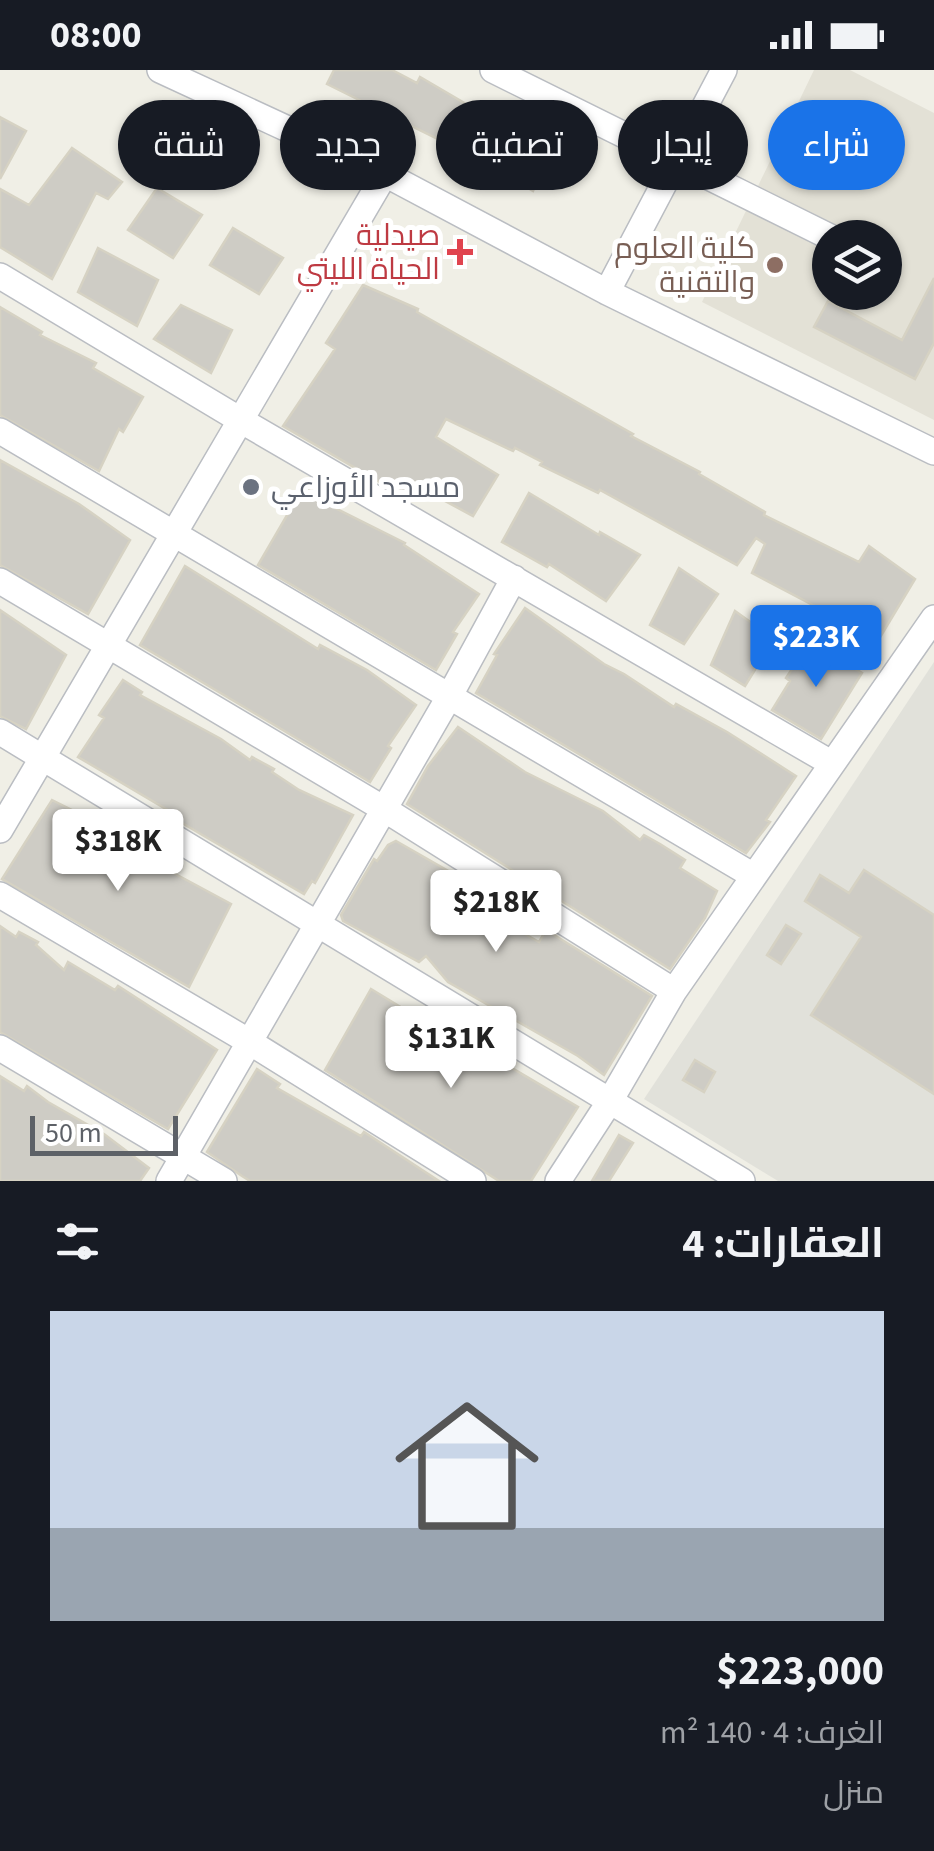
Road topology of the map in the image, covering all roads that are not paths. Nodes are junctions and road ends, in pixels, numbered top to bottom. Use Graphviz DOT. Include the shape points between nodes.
graph roads {
  1 [pos="492,70"];
  2 [pos="724,70"];
  3 [pos="175,73"];
  4 [pos="709,100"];
  5 [pos="280,124"];
  6 [pos="618,131"];
  7 [pos="376,190"];
  8 [pos="415,190"];
  9 [pos="662,190"];
  10 [pos="737,190"];
  11 [pos="812,228"];
  12 [pos="0,276"];
  13 [pos="607,292"];
  14 [pos="242,421"];
  15 [pos="0,431"];
  16 [pos="934,452"];
  17 [pos="172,534"];
  18 [pos="514,578"];
  19 [pos="0,581"];
  20 [pos="934,618"];
  21 [pos="108,644"];
  22 [pos="449,697"];
  23 [pos="0,732"];
  24 [pos="42,756"];
  25 [pos="831,763"];
  26 [pos="384,809"];
  27 [pos="0,830"];
  28 [pos="752,875"];
  29 [pos="0,895"];
  30 [pos="317,926"];
  31 [pos="674,991"];
  32 [pos="248,1041"];
  33 [pos="0,1048"];
  34 [pos="610,1101"];
  35 [pos="184,1158"];
  36 [pos="169,1181"];
  37 [pos="224,1181"];
  38 [pos="474,1181"];
  39 [pos="558,1181"];
  40 [pos="742,1181"];
  1 -- 6 [label="street"];
  2 -- 4 [label="street"];
  3 -- 5 [label="street"];
  7 -- 14 [label="street"];
  8 -- 13 [label="street"];
  9 -- 13 [label="street"];
  10 -- 11 [label="street"];
  12 -- 14 [label="street"];
  13 -- 16 [label="street"];
  14 -- 17 [label="street"];
  14 -- 18 [label="street"];
  15 -- 17 [label="street"];
  17 -- 21 [label="street"];
  17 -- 22 [label="street"];
  18 -- 22 [label="street"];
  18 -- 25 [label="street"];
  19 -- 21 [label="street"];
  20 -- 25 [label="street"];
  21 -- 24 [label="street"];
  21 -- 26 [label="street"];
  22 -- 26 [label="street"];
  22 -- 28 [label="street"];
  23 -- 24 [label="street"];
  24 -- 27 [label="street"];
  24 -- 30 [label="street"];
  25 -- 28 [label="street"];
  26 -- 30 [label="street"];
  26 -- 31 [label="street"];
  28 -- 31 [label="street"];
  29 -- 32 [label="street"];
  30 -- 32 [label="street"];
  30 -- 34 [label="street"];
  31 -- 34 [label="street"];
  32 -- 35 [label="street"];
  32 -- 38 [label="street"];
  33 -- 35 [label="street"];
  34 -- 39 [label="street"];
  34 -- 40 [label="street"];
  35 -- 36 [label="street"];
  35 -- 37 [label="street"];
}
